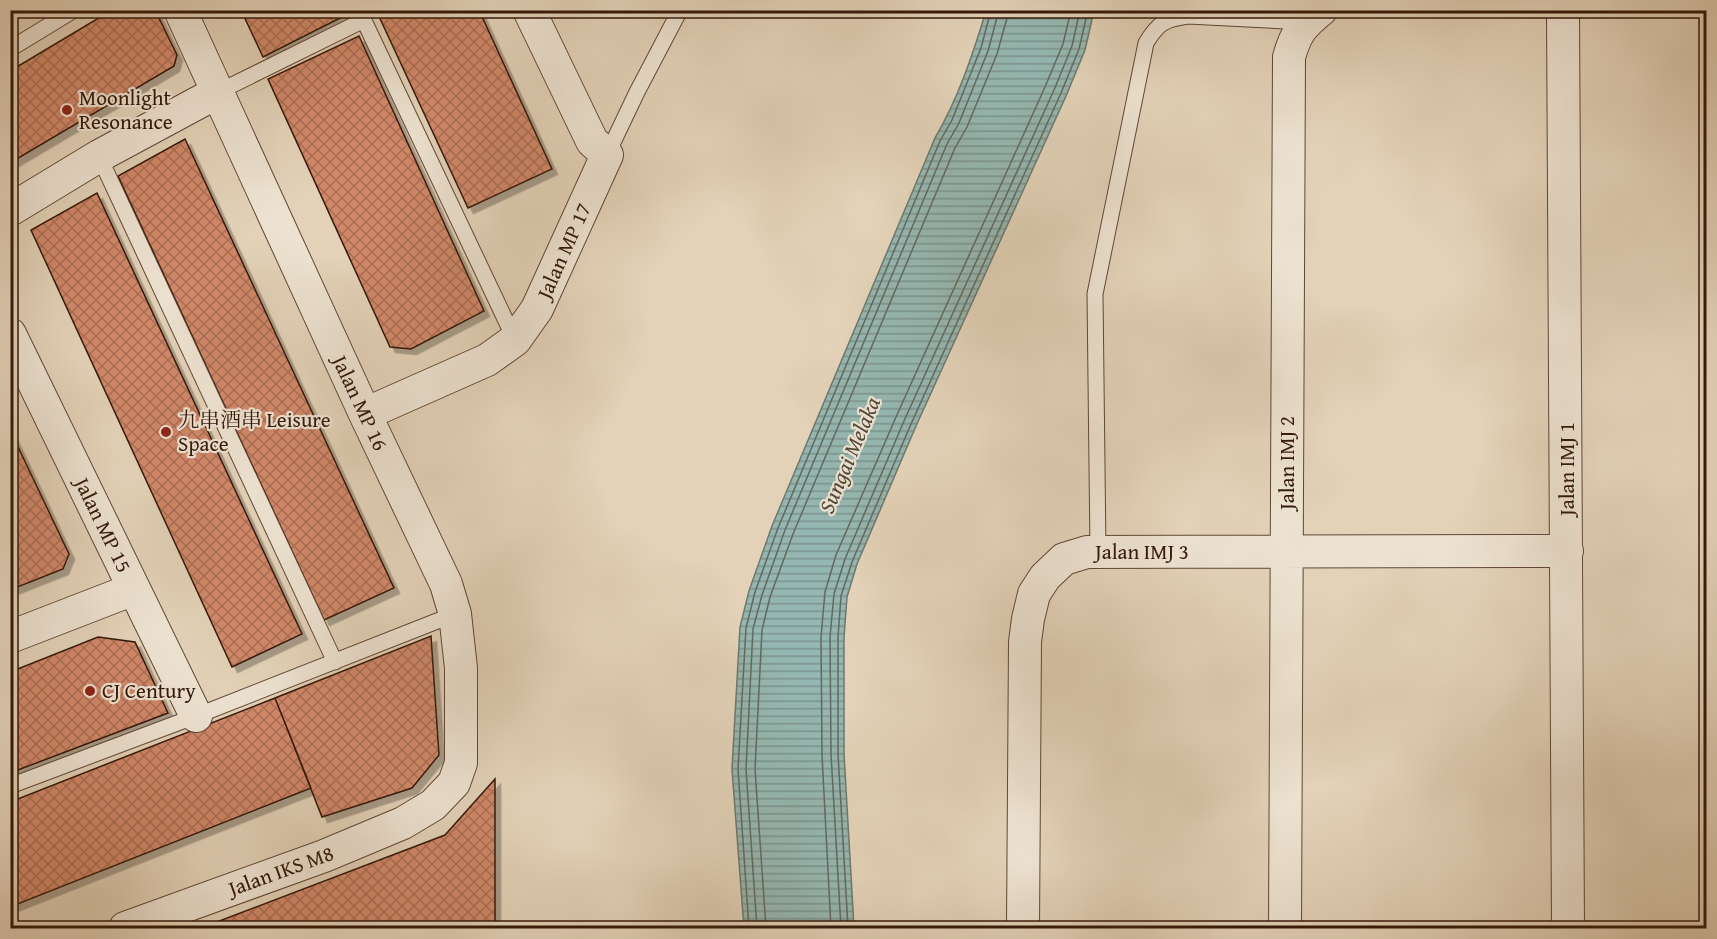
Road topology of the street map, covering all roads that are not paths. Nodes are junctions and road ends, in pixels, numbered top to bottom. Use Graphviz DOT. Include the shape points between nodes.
graph roads {
  1 [pos="74,10"];
  2 [pos="180,10"];
  3 [pos="529,10"];
  4 [pos="680,10"];
  5 [pos="1563,10"];
  6 [pos="362,15"];
  7 [pos="1314,16"];
  8 [pos="10,49"];
  9 [pos="216,93"];
  10 [pos="607,155"];
  11 [pos="99,156"];
  12 [pos="10,210"];
  13 [pos="10,334"];
  14 [pos="515,340"];
  15 [pos="364,414"];
  16 [pos="1567,551"];
  17 [pos="1098,552"];
  18 [pos="1286,552"];
  19 [pos="134,589"];
  20 [pos="455,614"];
  21 [pos="10,637"];
  22 [pos="335,662"];
  23 [pos="196,716"];
  24 [pos="10,786"];
  25 [pos="434,805"];
  26 [pos="125,928"];
  27 [pos="1023,928"];
  28 [pos="1285,928"];
  29 [pos="1568,928"];
  1 -- 8 [label="lane"];
  2 -- 9 [label="street, Jalan MP 16"];
  3 -- 10 [label="street" via="592,141"];
  4 -- 10 [label="lane"];
  5 -- 16 [label="street, Jalan IMJ 1"];
  6 -- 9 [label="lane"];
  6 -- 14 [label="lane"];
  7 -- 17 [label="lane" via="1170,18 1155,28 1146,43 1095,294"];
  7 -- 18 [label="street, Jalan IMJ 2" via="1296,36 1289,57"];
  9 -- 11 [label="street"];
  9 -- 15 [label="street, Jalan MP 16"];
  10 -- 14 [label="street, Jalan MP 17" via="537,309"];
  11 -- 12 [label="street"];
  11 -- 22 [label="lane"];
  13 -- 19 [label="street, Jalan MP 15"];
  14 -- 15 [label="street, Jalan MP 17" via="487,360"];
  15 -- 20 [label="street, Jalan MP 16" via="446,584"];
  16 -- 18 [label="street, Jalan IMJ 3"];
  16 -- 29 [label="street, Jalan IMJ 1"];
  17 -- 18 [label="street, Jalan IMJ 3"];
  17 -- 27 [label="street, Jalan IMJ 3" via="1064,559 1034,594 1028,619"];
  18 -- 28 [label="street, Jalan IMJ 2"];
  19 -- 21 [label="street"];
  19 -- 23 [label="street, Jalan MP 15"];
  20 -- 22 [label="lane"];
  20 -- 25 [label="street, Jalan MP 16" via="461,668 461,763 454,783"];
  22 -- 23 [label="lane"];
  23 -- 24 [label="lane"];
  25 -- 26 [label="street, Jalan IKS M8" via="403,823 324,856"];
}
